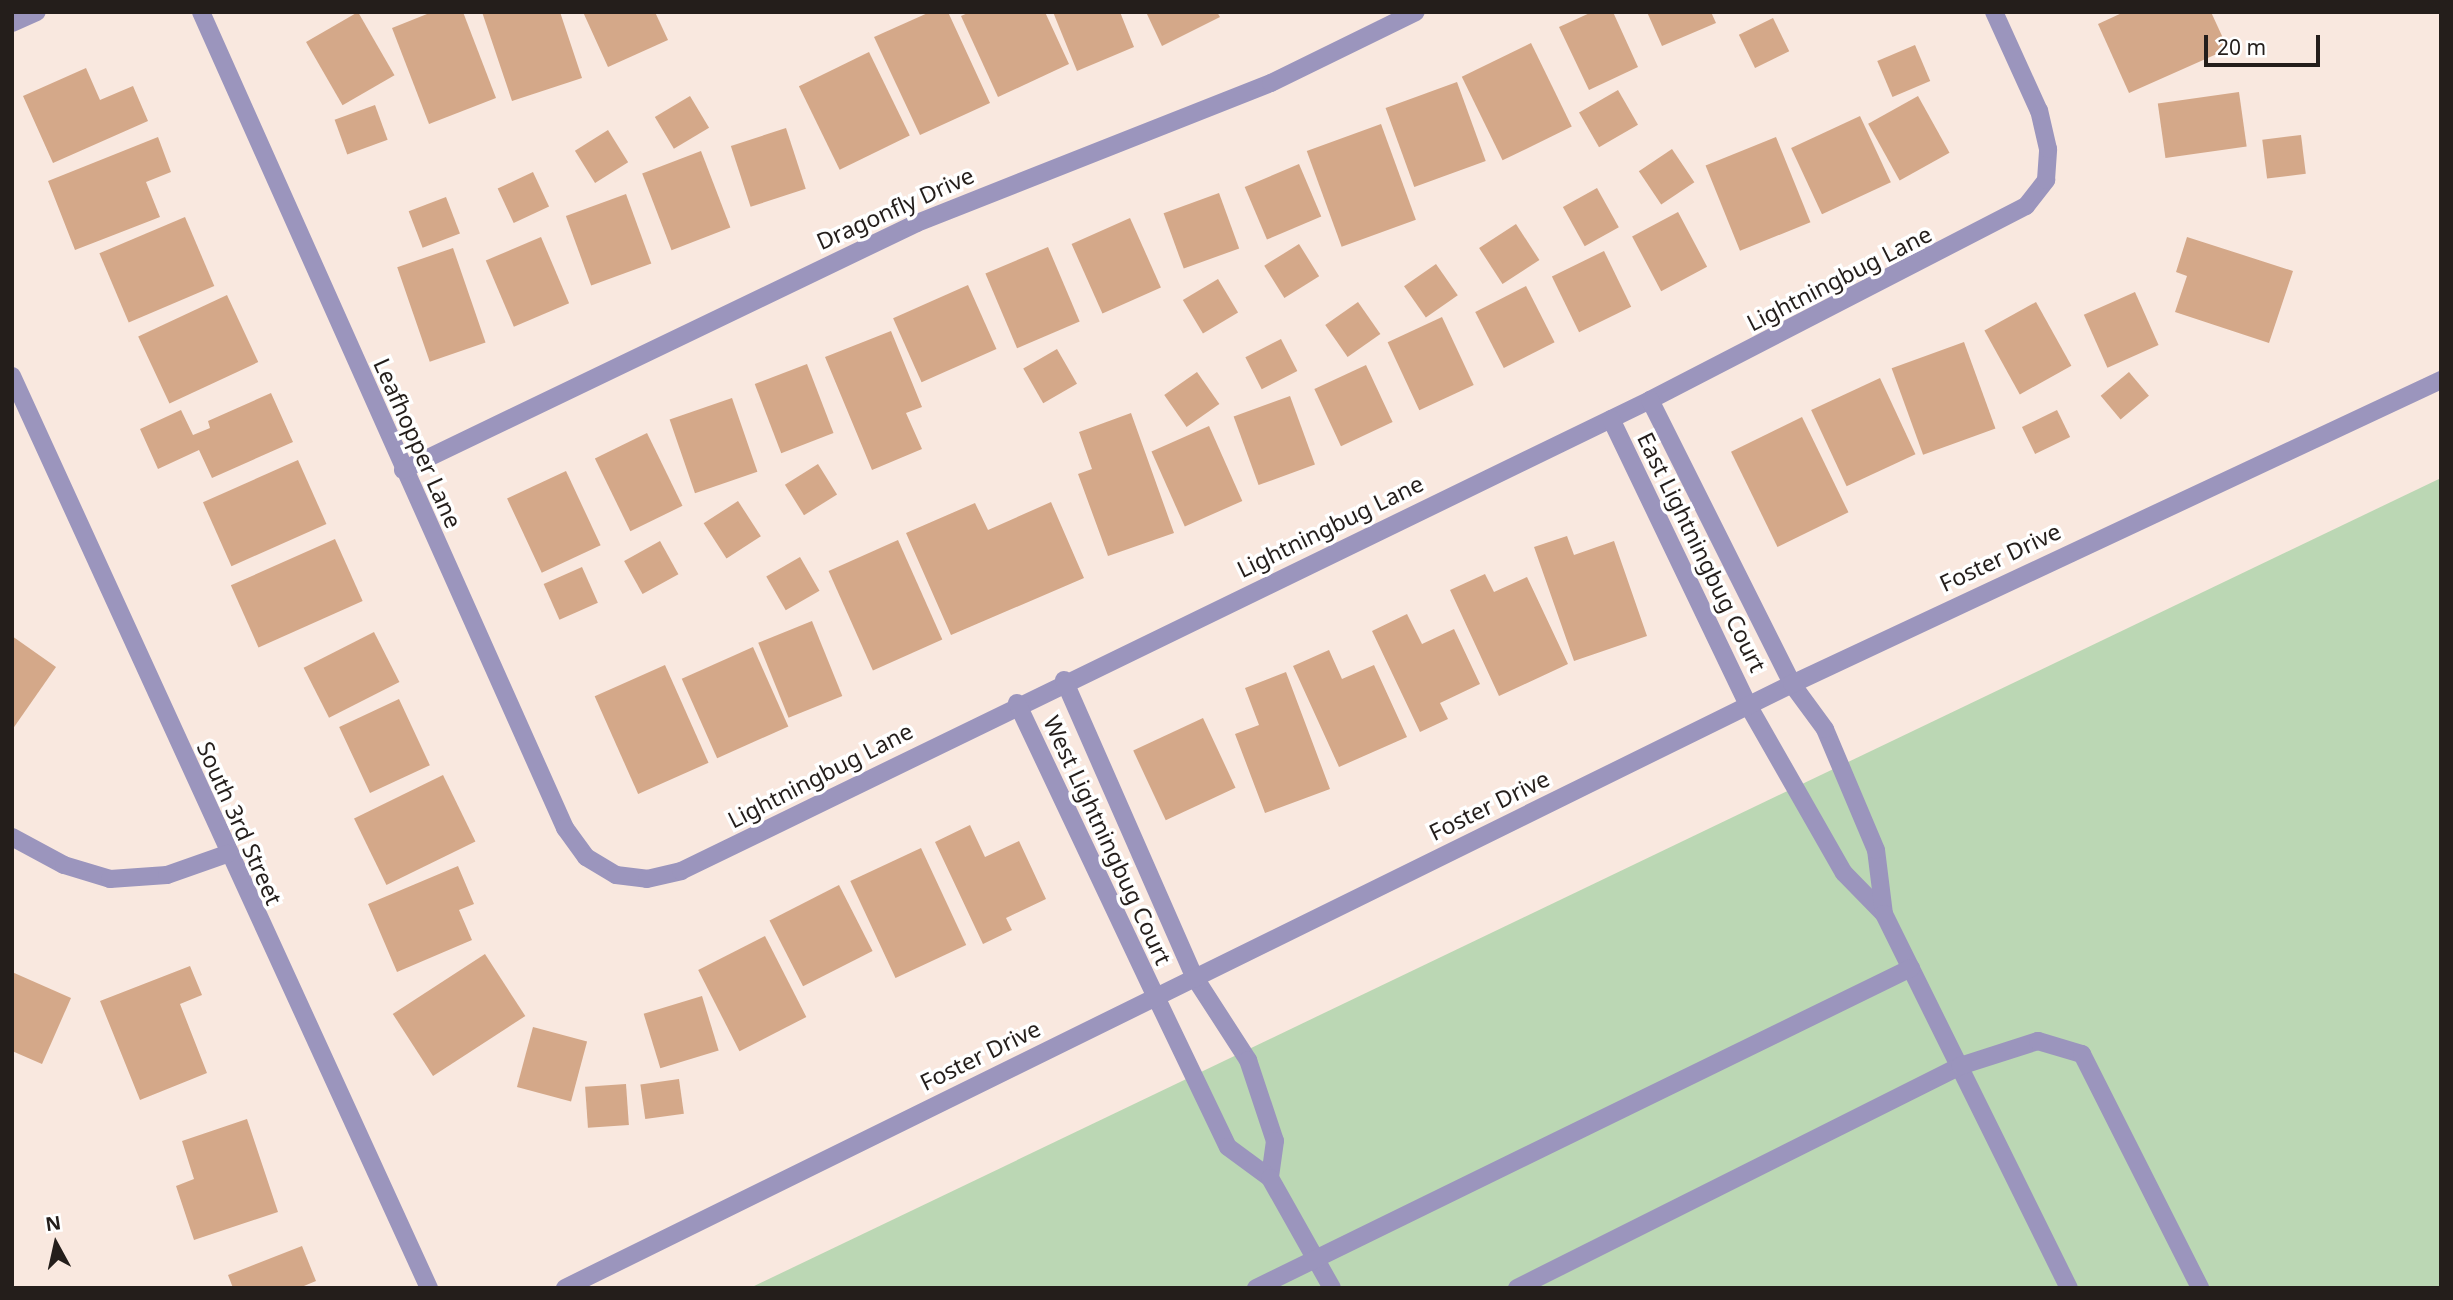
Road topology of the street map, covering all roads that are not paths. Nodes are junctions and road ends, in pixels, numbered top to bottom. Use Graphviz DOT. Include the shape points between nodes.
graph roads {
  1 [pos="37,12"];
  2 [pos="201,12"];
  3 [pos="1416,12"];
  4 [pos="1994,12"];
  5 [pos="12,23"];
  6 [pos="12,376"];
  7 [pos="2441,380"];
  8 [pos="1650,400"];
  9 [pos="1611,419"];
  10 [pos="403,470"];
  11 [pos="1064,680"];
  12 [pos="1792,684"];
  13 [pos="1017,703"];
  14 [pos="1748,705"];
  15 [pos="12,837"];
  16 [pos="227,854"];
  17 [pos="617,875"];
  18 [pos="1884,914"];
  19 [pos="1911,968"];
  20 [pos="1195,978"];
  21 [pos="1156,997"];
  22 [pos="1960,1066"];
  23 [pos="1270,1178"];
  24 [pos="1315,1258"];
  25 [pos="2193,1286"];
  26 [pos="429,1288"];
  27 [pos="565,1288"];
  28 [pos="1256,1288"];
  29 [pos="1332,1288"];
  30 [pos="1517,1288"];
  31 [pos="2069,1288"];
  1 -- 5 [label="street"];
  2 -- 10 [label="street, Leafhopper Lane"];
  3 -- 10 [label="street, Dragonfly Drive" via="1271,83 917,223"];
  4 -- 8 [label="street, Lightningbug Lane" via="2039,111 2048,149 2046,180 2026,206 1990,229"];
  6 -- 16 [label="street, South 3rd Street"];
  7 -- 12 [label="street, Foster Drive"];
  8 -- 9 [label="street, Lightningbug Lane"];
  8 -- 12 [label="street, East Lightningbug Court"];
  9 -- 11 [label="street, Lightningbug Lane"];
  9 -- 14 [label="street, East Lightningbug Court"];
  10 -- 17 [label="street, Leafhopper Lane" via="565,828 586,857"];
  11 -- 13 [label="street, Lightningbug Lane"];
  11 -- 20 [label="street, West Lightningbug Court"];
  12 -- 14 [label="street, Foster Drive"];
  12 -- 18 [label="street, East Lightningbug Court" via="1825,729 1876,850"];
  13 -- 17 [label="street, Lightningbug Lane" via="681,871 647,879"];
  13 -- 21 [label="street, West Lightningbug Court"];
  14 -- 18 [label="street, East Lightningbug Court" via="1844,873"];
  14 -- 20 [label="street, Foster Drive"];
  15 -- 16 [label="street" via="64,865 110,879 167,875"];
  16 -- 26 [label="street, South 3rd Street"];
  18 -- 19 [label="street"];
  19 -- 22 [label="street"];
  19 -- 24 [label="street"];
  20 -- 21 [label="street, Foster Drive"];
  20 -- 23 [label="street, West Lightningbug Court" via="1248,1060 1275,1142"];
  21 -- 23 [label="street, West Lightningbug Court" via="1228,1147"];
  21 -- 27 [label="street, Foster Drive"];
  22 -- 25 [label="street" via="2038,1041 2082,1054"];
  22 -- 30 [label="street"];
  22 -- 31 [label="street"];
  23 -- 24 [label="street"];
  24 -- 28 [label="street"];
  24 -- 29 [label="street"];
}
